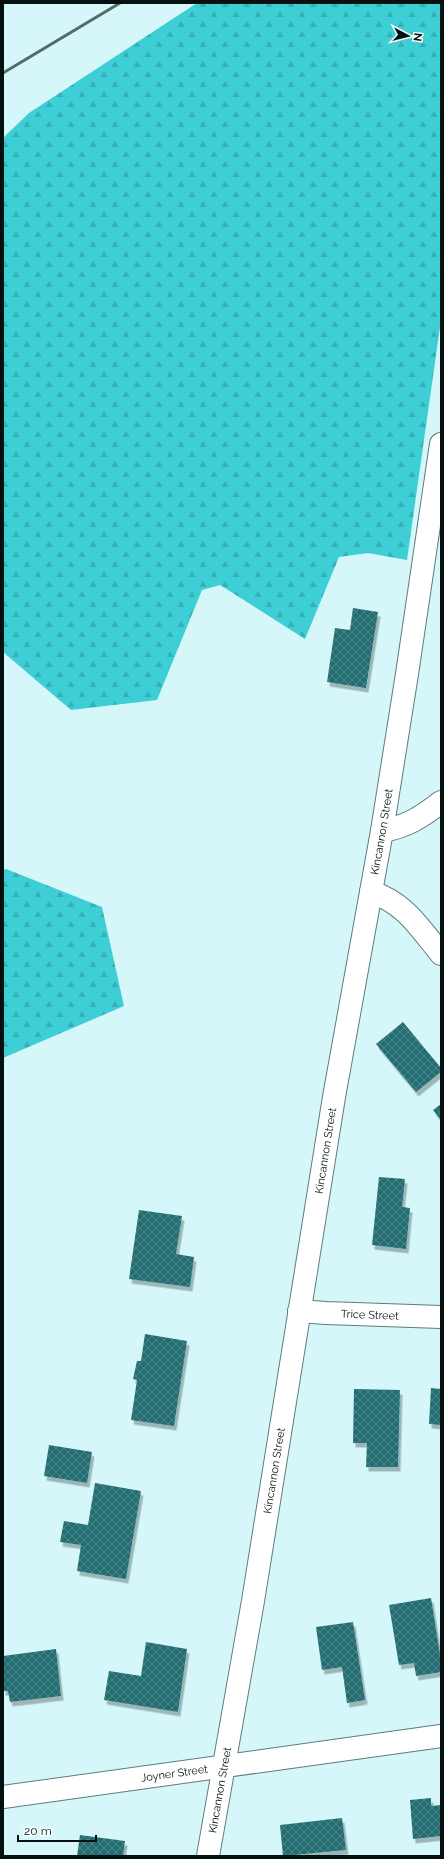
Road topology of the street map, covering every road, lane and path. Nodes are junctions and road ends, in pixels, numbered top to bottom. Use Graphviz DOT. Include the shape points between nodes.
graph roads {
  1 [pos="441,444"];
  2 [pos="441,802"];
  3 [pos="382,831"];
  4 [pos="371,892"];
  5 [pos="441,954"];
  6 [pos="299,1311"];
  7 [pos="441,1317"];
  8 [pos="441,1736"];
  9 [pos="224,1766"];
  10 [pos="3,1797"];
  11 [pos="208,1856"];
  1 -- 3 [label="street, Kincannon Street"];
  2 -- 3 [label="street" via="410,823"];
  3 -- 4 [label="street, Kincannon Street"];
  4 -- 5 [label="street" via="397,903 410,915"];
  4 -- 6 [label="street, Kincannon Street" via="332,1105"];
  6 -- 7 [label="street, Trice Street"];
  6 -- 9 [label="street, Kincannon Street"];
  8 -- 9 [label="street, Joyner Street"];
  9 -- 10 [label="street, Joyner Street"];
  9 -- 11 [label="street, Kincannon Street"];
}
